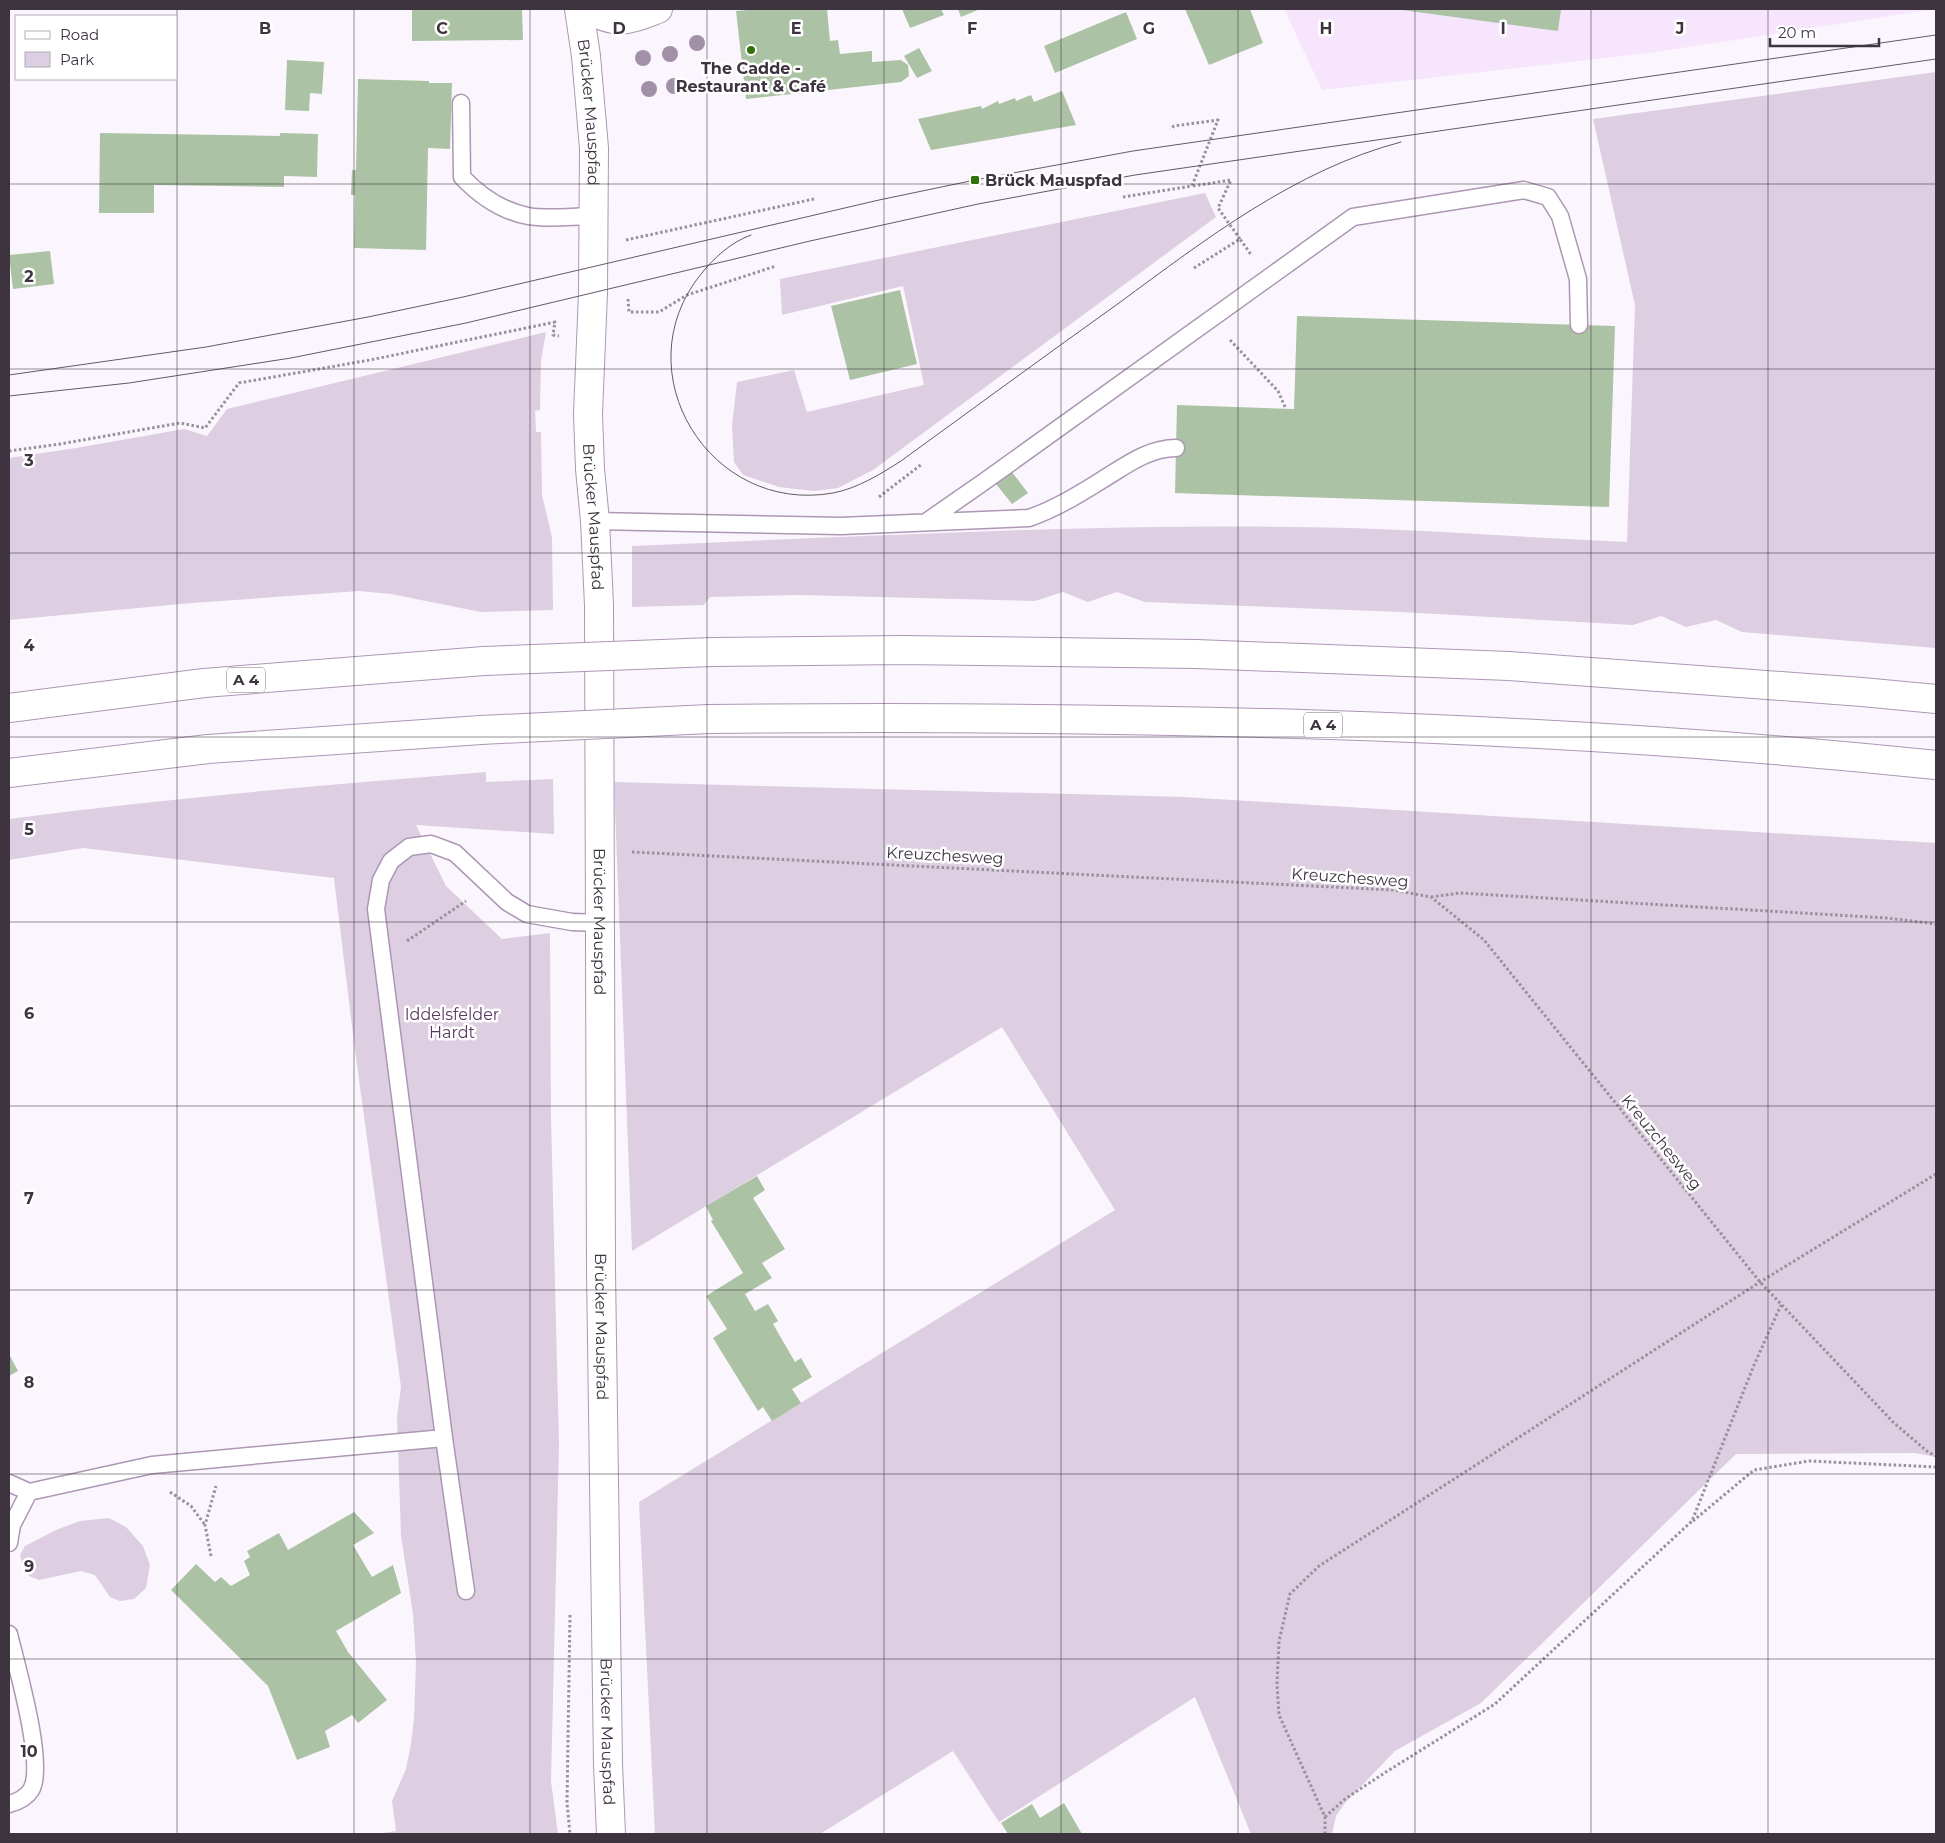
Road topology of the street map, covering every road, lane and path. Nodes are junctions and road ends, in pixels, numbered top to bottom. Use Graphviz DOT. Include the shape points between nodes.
graph roads {
  1 [pos="579,9"];
  2 [pos="588,9"];
  3 [pos="658,9"];
  4 [pos="461,103"];
  5 [pos="1170,129"];
  6 [pos="1192,186"];
  7 [pos="1123,197"];
  8 [pos="814,199"];
  9 [pos="594,216"];
  10 [pos="627,240"];
  11 [pos="1240,240"];
  12 [pos="776,266"];
  13 [pos="1194,268"];
  14 [pos="1268,277"];
  15 [pos="629,312"];
  16 [pos="1210,320"];
  17 [pos="1579,324"];
  18 [pos="592,338"];
  19 [pos="1286,409"];
  20 [pos="1176,448"];
  21 [pos="9,451"];
  22 [pos="595,521"];
  23 [pos="926,522"];
  24 [pos="1936,699"];
  25 [pos="9,708"];
  26 [pos="1936,766"];
  27 [pos="9,773"];
  28 [pos="601,851"];
  29 [pos="489,884"];
  30 [pos="1431,897"];
  31 [pos="601,923"];
  32 [pos="1936,924"];
  33 [pos="383,957"];
  34 [pos="1936,1174"];
  35 [pos="1760,1282"];
  36 [pos="1781,1305"];
  37 [pos="444,1438"];
  38 [pos="1936,1456"];
  39 [pos="237,1457"];
  40 [pos="1936,1467"];
  41 [pos="132,1468"];
  42 [pos="9,1483"];
  43 [pos="29,1492"];
  44 [pos="1692,1521"];
  45 [pos="205,1526"];
  46 [pos="9,1543"];
  47 [pos="211,1556"];
  48 [pos="466,1592"];
  49 [pos="9,1634"];
  50 [pos="9,1804"];
  51 [pos="1325,1817"];
  52 [pos="611,1834"];
  53 [pos="1325,1834"];
  1 -- 9 [label="main road, Brücker Mauspfad" via="592,115"];
  2 -- 3 [label="main road" via="606,18 624,21"];
  4 -- 9 [label="lane" via="462,177 476,192 498,206 529,216"];
  5 -- 6 [label="path" via="1218,120"];
  6 -- 7 [label="path"];
  6 -- 11 [label="path" via="1231,180 1218,208"];
  8 -- 10 [label="path"];
  9 -- 18 [label="main road, Brücker Mauspfad"];
  11 -- 13 [label="path"];
  11 -- 14 [label="path"];
  12 -- 15 [label="path" via="687,295 659,312"];
  14 -- 16 [label="lane"];
  14 -- 17 [label="lane" via="1353,217 1524,190 1548,197 1560,216 1578,280"];
  16 -- 19 [label="path" via="1278,391"];
  16 -- 23 [label="lane"];
  18 -- 21 [label="path" via="553,335 555,322 240,384 205,428 180,423"];
  18 -- 22 [label="main road, Brücker Mauspfad" via="588,414"];
  20 -- 23 [label="lane" via="1154,451 1135,460 1069,501 1029,518"];
  22 -- 23 [label="lane" via="841,526"];
  22 -- 28 [label="main road, Brücker Mauspfad"];
  24 -- 25 [label="main road, A 4, bridge" via="1509,666 1206,654 903,650 712,652 484,660 204,683"];
  26 -- 27 [label="main road, A 4, bridge" via="1476,730 1191,720 906,717 709,719 482,730 208,749"];
  28 -- 30 [label="path, Kreuzchesweg" via="1394,890"];
  28 -- 31 [label="main road, Brücker Mauspfad"];
  29 -- 31 [label="lane" via="507,902 527,914 572,922"];
  29 -- 33 [label="path"];
  29 -- 33 [label="lane" via="455,853 431,844 409,847 392,861 381,880 376,909"];
  30 -- 32 [label="path" via="1470,893 1887,918"];
  30 -- 35 [label="path, Kreuzchesweg" via="1484,940"];
  31 -- 52 [label="main road, Brücker Mauspfad" via="601,1270"];
  33 -- 37 [label="lane"];
  34 -- 35 [label="path"];
  35 -- 36 [label="path, Kreuzchesweg"];
  35 -- 51 [label="path" via="1319,1566 1290,1594 1279,1641 1276,1684 1279,1715"];
  36 -- 38 [label="path, Kreuzchesweg" via="1894,1423"];
  36 -- 44 [label="path"];
  37 -- 39 [label="lane"];
  37 -- 48 [label="lane"];
  39 -- 41 [label="lane"];
  39 -- 45 [label="path" via="219,1478"];
  40 -- 44 [label="path" via="1809,1461 1754,1470"];
  41 -- 43 [label="lane"];
  41 -- 45 [label="path" via="191,1506"];
  42 -- 43 [label="lane"];
  43 -- 46 [label="lane" via="12,1524"];
  44 -- 51 [label="path" via="1495,1704 1386,1772"];
  45 -- 47 [label="path"];
  49 -- 50 [label="lane" via="35,1763 31,1789 23,1798"];
  51 -- 53 [label="path"];
}
